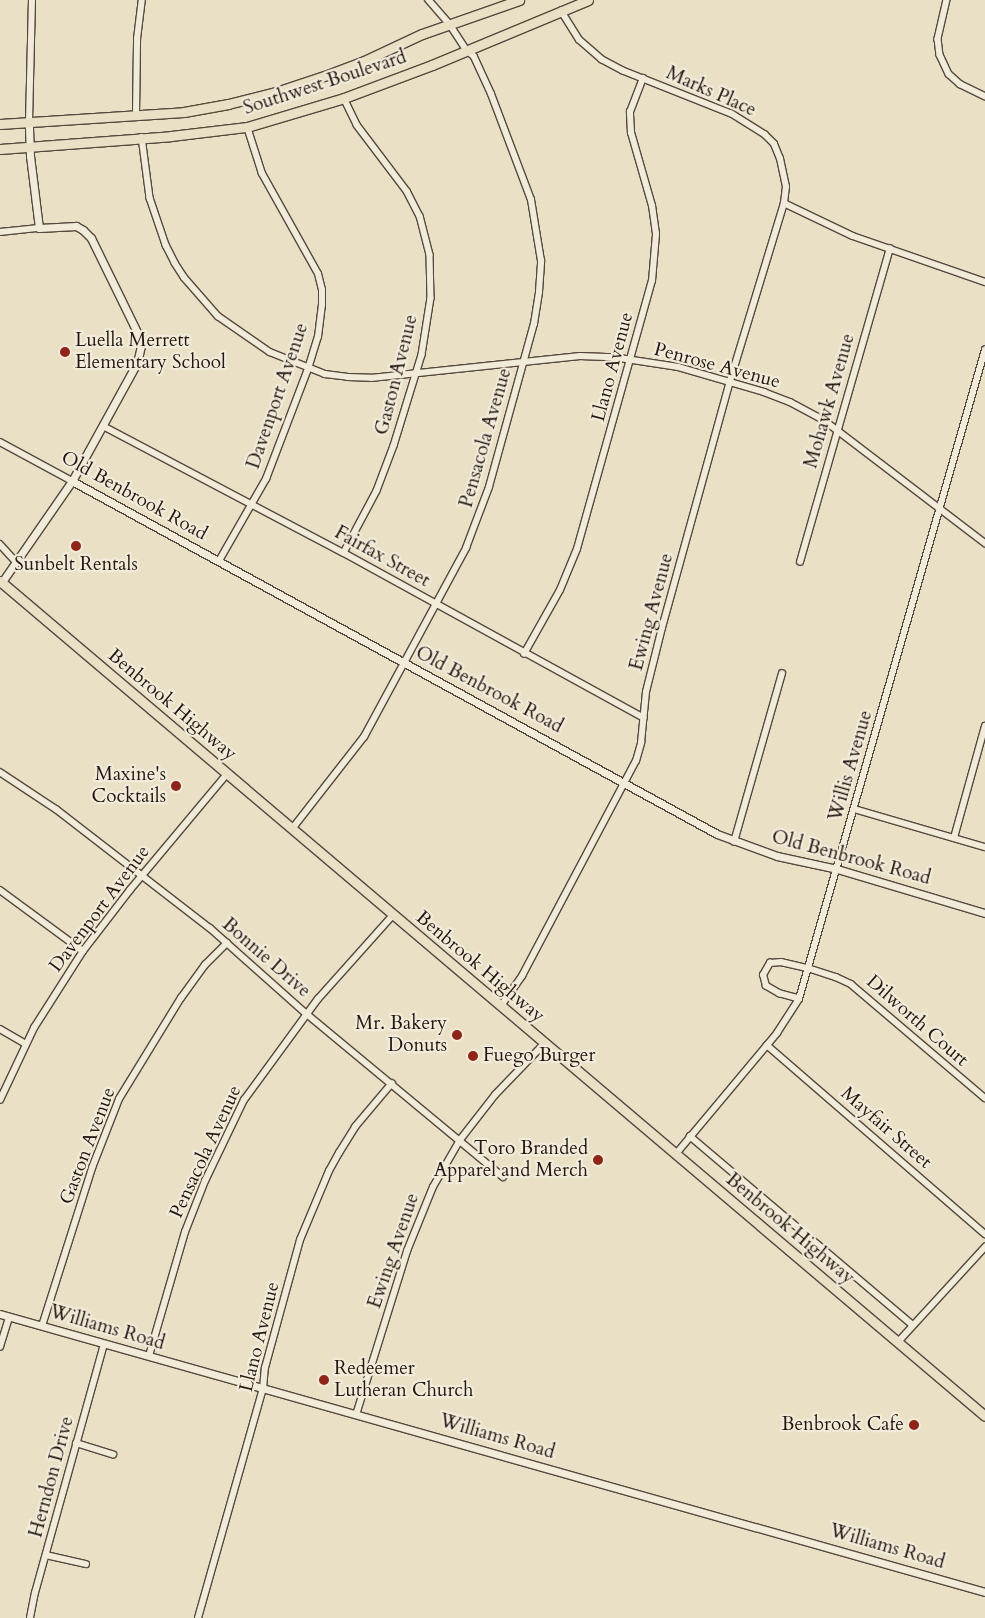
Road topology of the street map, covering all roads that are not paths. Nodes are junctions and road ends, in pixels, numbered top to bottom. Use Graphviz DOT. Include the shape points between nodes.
graph roads {
  1 [pos="32,0"];
  2 [pos="142,0"];
  3 [pos="428,0"];
  4 [pos="519,0"];
  5 [pos="588,0"];
  6 [pos="947,0"];
  7 [pos="561,11"];
  8 [pos="450,25"];
  9 [pos="466,50"];
  10 [pos="643,78"];
  11 [pos="985,96"];
  12 [pos="344,98"];
  13 [pos="136,115"];
  14 [pos="28,122"];
  15 [pos="0,124"];
  16 [pos="247,127"];
  17 [pos="142,137"];
  18 [pos="29,146"];
  19 [pos="0,149"];
  20 [pos="784,203"];
  21 [pos="39,228"];
  22 [pos="0,232"];
  23 [pos="890,249"];
  24 [pos="985,282"];
  25 [pos="985,350"];
  26 [pos="630,360"];
  27 [pos="523,361"];
  28 [pos="308,368"];
  29 [pos="417,372"];
  30 [pos="730,381"];
  31 [pos="103,426"];
  32 [pos="837,430"];
  33 [pos="0,442"];
  34 [pos="72,481"];
  35 [pos="253,504"];
  36 [pos="939,506"];
  37 [pos="985,543"];
  38 [pos="0,544"];
  39 [pos="344,553"];
  40 [pos="17,562"];
  41 [pos="219,562"];
  42 [pos="800,562"];
  43 [pos="0,581"];
  44 [pos="436,605"];
  45 [pos="524,654"];
  46 [pos="405,663"];
  47 [pos="782,674"];
  48 [pos="644,718"];
  49 [pos="985,726"];
  50 [pos="0,772"];
  51 [pos="227,774"];
  52 [pos="625,782"];
  53 [pos="854,809"];
  54 [pos="292,829"];
  55 [pos="954,838"];
  56 [pos="734,842"];
  57 [pos="985,847"];
  58 [pos="837,869"];
  59 [pos="142,876"];
  60 [pos="0,890"];
  61 [pos="985,913"];
  62 [pos="393,915"];
  63 [pos="227,943"];
  64 [pos="83,951"];
  65 [pos="808,968"];
  66 [pos="799,999"];
  67 [pos="501,1006"];
  68 [pos="307,1014"];
  69 [pos="0,1029"];
  70 [pos="545,1043"];
  71 [pos="26,1044"];
  72 [pos="767,1045"];
  73 [pos="392,1083"];
  74 [pos="985,1098"];
  75 [pos="0,1100"];
  76 [pos="690,1136"];
  77 [pos="460,1140"];
  78 [pos="676,1154"];
  79 [pos="503,1177"];
  80 [pos="985,1234"];
  81 [pos="985,1247"];
  82 [pos="0,1314"];
  83 [pos="9,1317"];
  84 [pos="913,1325"];
  85 [pos="42,1326"];
  86 [pos="898,1342"];
  87 [pos="104,1344"];
  88 [pos="0,1347"];
  89 [pos="149,1356"];
  90 [pos="263,1389"];
  91 [pos="356,1415"];
  92 [pos="985,1416"];
  93 [pos="76,1444"];
  94 [pos="113,1454"];
  95 [pos="46,1555"];
  96 [pos="86,1564"];
  97 [pos="985,1592"];
  98 [pos="30,1618"];
  99 [pos="198,1618"];
  1 -- 14 [label="street"];
  2 -- 13 [label="street" via="137,39"];
  3 -- 8 [label="street"];
  4 -- 8 [label="main road, Southwest Boulevard"];
  5 -- 7 [label="main road, Southwest Boulevard"];
  6 -- 11 [label="street" via="938,39 940,56 949,74 960,84"];
  7 -- 9 [label="main road, Southwest Boulevard"];
  7 -- 10 [label="street, Marks Place" via="579,40 602,60"];
  8 -- 9 [label="street, Pensacola Avenue"];
  8 -- 13 [label="main road, Southwest Boulevard" via="422,34 364,61 276,92 184,112"];
  9 -- 12 [label="main road, Southwest Boulevard"];
  9 -- 27 [label="street, Pensacola Avenue" via="481,70 531,200 541,260 540,292"];
  10 -- 20 [label="street, Marks Place" via="731,114 765,135 774,144 784,174"];
  10 -- 26 [label="street, Llano Avenue" via="630,112 631,133 652,206 656,234 652,281"];
  12 -- 16 [label="main road, Southwest Boulevard"];
  12 -- 29 [label="street, Gaston Avenue" via="366,138 407,191 426,235 431,298"];
  13 -- 14 [label="main road, Southwest Boulevard"];
  14 -- 15 [label="main road, Southwest Boulevard"];
  14 -- 18 [label="street"];
  16 -- 17 [label="main road, Southwest Boulevard"];
  16 -- 28 [label="street, Davenport Avenue" via="262,174 318,274 322,290 321,318"];
  17 -- 18 [label="main road, Southwest Boulevard"];
  17 -- 28 [label="street, Penrose Avenue" via="150,198 166,245 184,277 218,316 236,331 270,352"];
  18 -- 19 [label="main road, Southwest Boulevard"];
  18 -- 21 [label="street"];
  20 -- 23 [label="street" via="853,236"];
  20 -- 30 [label="street, Ewing Avenue"];
  21 -- 22 [label="street"];
  21 -- 31 [label="street" via="66,225 84,230 91,238 138,334 141,345 137,363"];
  23 -- 24 [label="street"];
  23 -- 32 [label="street, Mohawk Avenue"];
  25 -- 36 [label="street, Willis Avenue"];
  26 -- 27 [label="street, Penrose Avenue" via="580,356"];
  26 -- 30 [label="street, Penrose Avenue" via="678,367"];
  26 -- 45 [label="street, Llano Avenue" via="577,548 560,590"];
  27 -- 29 [label="street, Penrose Avenue"];
  27 -- 44 [label="street, Pensacola Avenue" via="477,524"];
  28 -- 29 [label="street, Penrose Avenue" via="325,374 371,378"];
  28 -- 35 [label="street, Davenport Avenue" via="266,479"];
  29 -- 39 [label="street, Gaston Avenue" via="377,491"];
  30 -- 32 [label="street, Penrose Avenue" via="790,402"];
  30 -- 48 [label="street, Ewing Avenue" via="660,637 646,692"];
  31 -- 34 [label="street"];
  31 -- 35 [label="street, Fairfax Street"];
  32 -- 36 [label="street, Penrose Avenue"];
  32 -- 42 [label="street, Mohawk Avenue"];
  33 -- 34 [label="street, Old Benbrook Road"];
  34 -- 40 [label="street"];
  34 -- 41 [label="street, Old Benbrook Road"];
  35 -- 39 [label="street, Fairfax Street"];
  35 -- 41 [label="street, Davenport Avenue"];
  36 -- 37 [label="street, Penrose Avenue"];
  36 -- 53 [label="street, Willis Avenue"];
  38 -- 40 [label="street"];
  39 -- 44 [label="street, Fairfax Street"];
  40 -- 43 [label="street"];
  41 -- 46 [label="street, Old Benbrook Road"];
  43 -- 51 [label="main road, Benbrook Highway"];
  44 -- 45 [label="street, Fairfax Street"];
  44 -- 46 [label="street, Pensacola Avenue"];
  45 -- 48 [label="street, Fairfax Street"];
  46 -- 52 [label="street, Old Benbrook Road"];
  46 -- 54 [label="street, Pensacola Avenue" via="360,743"];
  47 -- 56 [label="street"];
  48 -- 52 [label="street, Ewing Avenue" via="636,762"];
  49 -- 55 [label="street"];
  50 -- 59 [label="street, Bonnie Drive" via="56,809"];
  51 -- 54 [label="main road, Benbrook Highway"];
  51 -- 59 [label="street, Davenport Avenue"];
  52 -- 56 [label="street, Old Benbrook Road"];
  52 -- 67 [label="street, Ewing Avenue" via="522,976"];
  53 -- 55 [label="street"];
  53 -- 58 [label="street, Willis Avenue"];
  54 -- 62 [label="main road, Benbrook Highway"];
  55 -- 57 [label="street"];
  56 -- 58 [label="street, Old Benbrook Road" via="777,856"];
  58 -- 61 [label="street, Old Benbrook Road"];
  58 -- 65 [label="street, Willis Avenue"];
  59 -- 63 [label="street, Bonnie Drive"];
  59 -- 64 [label="street, Davenport Avenue"];
  60 -- 64 [label="street"];
  62 -- 67 [label="main road, Benbrook Highway"];
  62 -- 68 [label="street, Pensacola Avenue"];
  63 -- 68 [label="street, Bonnie Drive"];
  63 -- 85 [label="street, Gaston Avenue" via="205,965 181,998 119,1099 92,1168"];
  64 -- 71 [label="street, Davenport Avenue"];
  65 -- 66 [label="street, Willis Avenue"];
  65 -- 66 [label="street, Dilworth Court" via="774,961 765,969 766,986"];
  65 -- 74 [label="street, Dilworth Court" via="836,977 863,992"];
  66 -- 72 [label="street, Willis Avenue"];
  67 -- 70 [label="main road, Benbrook Highway"];
  68 -- 73 [label="street, Bonnie Drive"];
  68 -- 89 [label="street, Pensacola Avenue" via="244,1100 219,1150 185,1232"];
  69 -- 71 [label="street"];
  70 -- 77 [label="street, Ewing Avenue" via="495,1095"];
  70 -- 78 [label="main road, Benbrook Highway"];
  71 -- 75 [label="street, Davenport Avenue"];
  72 -- 76 [label="street, Willis Avenue"];
  72 -- 80 [label="street, Mayfair Street"];
  73 -- 77 [label="street, Bonnie Drive"];
  73 -- 90 [label="street, Llano Avenue" via="355,1127 314,1204 300,1240 264,1368"];
  76 -- 78 [label="street, Willis Avenue"];
  76 -- 84 [label="street"];
  77 -- 79 [label="street, Bonnie Drive"];
  77 -- 91 [label="street, Ewing Avenue" via="421,1212"];
  78 -- 86 [label="main road, Benbrook Highway"];
  81 -- 84 [label="street"];
  82 -- 83 [label="street, Williams Road"];
  83 -- 85 [label="street, Williams Road"];
  83 -- 88 [label="street"];
  84 -- 86 [label="street"];
  85 -- 87 [label="street, Williams Road"];
  86 -- 92 [label="main road, Benbrook Highway"];
  87 -- 89 [label="street, Williams Road"];
  87 -- 93 [label="street, Herndon Drive"];
  89 -- 90 [label="street, Williams Road"];
  90 -- 91 [label="street, Williams Road"];
  90 -- 99 [label="street, Llano Avenue"];
  91 -- 97 [label="street, Williams Road"];
  93 -- 94 [label="street"];
  93 -- 95 [label="street, Herndon Drive"];
  95 -- 96 [label="street"];
  95 -- 98 [label="street, Herndon Drive"];
}
